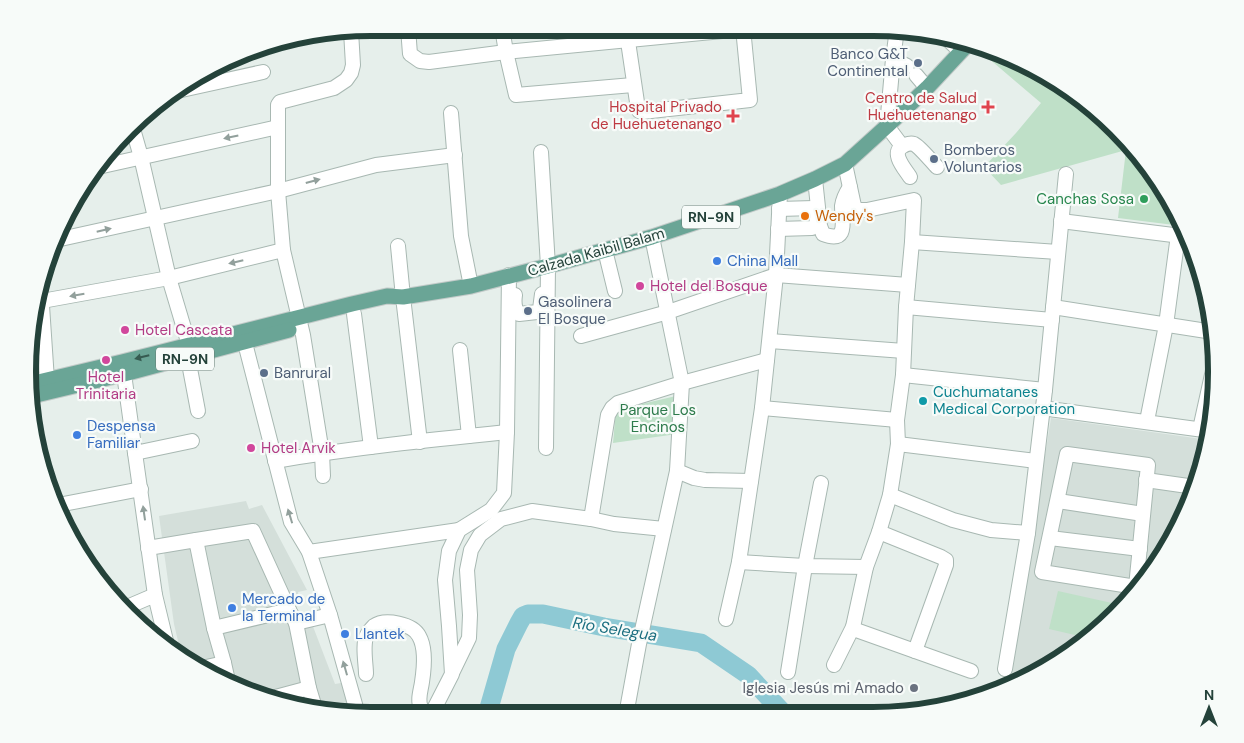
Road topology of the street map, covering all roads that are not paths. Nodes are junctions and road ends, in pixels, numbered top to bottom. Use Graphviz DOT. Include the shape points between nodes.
graph roads {
  1 [pos="408,36"];
  2 [pos="503,36"];
  3 [pos="608,36"];
  4 [pos="627,36"];
  5 [pos="744,36"];
  6 [pos="351,37"];
  7 [pos="896,37"];
  8 [pos="963,49"];
  9 [pos="506,52"];
  10 [pos="893,59"];
  11 [pos="263,72"];
  12 [pos="633,85"];
  13 [pos="194,87"];
  14 [pos="927,88"];
  15 [pos="451,113"];
  16 [pos="887,126"];
  17 [pos="278,127"];
  18 [pos="134,134"];
  19 [pos="902,146"];
  20 [pos="541,152"];
  21 [pos="454,155"];
  22 [pos="141,157"];
  23 [pos="845,164"];
  24 [pos="108,165"];
  25 [pos="937,167"];
  26 [pos="1066,174"];
  27 [pos="910,176"];
  28 [pos="815,179"];
  29 [pos="850,187"];
  30 [pos="278,190"];
  31 [pos="780,202"];
  32 [pos="155,218"];
  33 [pos="1062,221"];
  34 [pos="778,229"];
  35 [pos="1179,235"];
  36 [pos="652,237"];
  37 [pos="64,238"];
  38 [pos="912,242"];
  39 [pos="1182,242"];
  40 [pos="398,246"];
  41 [pos="283,250"];
  42 [pos="605,250"];
  43 [pos="1058,252"];
  44 [pos="545,267"];
  45 [pos="512,274"];
  46 [pos="776,275"];
  47 [pos="169,278"];
  48 [pos="908,285"];
  49 [pos="471,286"];
  50 [pos="614,290"];
  51 [pos="545,294"];
  52 [pos="46,295"];
  53 [pos="403,297"];
  54 [pos="906,307"];
  55 [pos="42,311"];
  56 [pos="668,312"];
  57 [pos="354,314"];
  58 [pos="1052,314"];
  59 [pos="300,322"];
  60 [pos="1166,324"];
  61 [pos="1205,331"];
  62 [pos="581,336"];
  63 [pos="770,341"];
  64 [pos="245,343"];
  65 [pos="460,350"];
  66 [pos="904,351"];
  67 [pos="188,352"];
  68 [pos="766,360"];
  69 [pos="123,368"];
  70 [pos="903,375"];
  71 [pos="47,380"];
  72 [pos="36,382"];
  73 [pos="682,383"];
  74 [pos="1045,390"];
  75 [pos="37,394"];
  76 [pos="762,408"];
  77 [pos="1042,408"];
  78 [pos="198,411"];
  79 [pos="897,420"];
  80 [pos="1147,421"];
  81 [pos="1202,430"];
  82 [pos="507,432"];
  83 [pos="469,436"];
  84 [pos="192,441"];
  85 [pos="420,442"];
  86 [pos="898,444"];
  87 [pos="371,447"];
  88 [pos="546,448"];
  89 [pos="134,453"];
  90 [pos="322,453"];
  91 [pos="275,461"];
  92 [pos="1036,461"];
  93 [pos="677,471"];
  94 [pos="323,476"];
  95 [pos="1146,480"];
  96 [pos="751,481"];
  97 [pos="821,483"];
  98 [pos="1187,486"];
  99 [pos="141,489"];
  100 [pos="890,495"];
  101 [pos="1058,500"];
  102 [pos="64,504"];
  103 [pos="1143,514"];
  104 [pos="591,519"];
  105 [pos="664,529"];
  106 [pos="459,530"];
  107 [pos="879,532"];
  108 [pos="1028,533"];
  109 [pos="1050,538"];
  110 [pos="196,540"];
  111 [pos="148,548"];
  112 [pos="1140,549"];
  113 [pos="309,552"];
  114 [pos="740,562"];
  115 [pos="805,566"];
  116 [pos="866,567"];
  117 [pos="1137,577"];
  118 [pos="1130,586"];
  119 [pos="156,596"];
  120 [pos="131,606"];
  121 [pos="289,610"];
  122 [pos="330,615"];
  123 [pos="726,619"];
  124 [pos="296,623"];
  125 [pos="853,626"];
  126 [pos="214,628"];
  127 [pos="164,635"];
  128 [pos="915,651"];
  129 [pos="224,662"];
  130 [pos="834,665"];
  131 [pos="211,666"];
  132 [pos="1005,669"];
  133 [pos="971,671"];
  134 [pos="788,672"];
  135 [pos="226,674"];
  136 [pos="366,674"];
  137 [pos="452,674"];
  138 [pos="309,688"];
  139 [pos="284,695"];
  140 [pos="313,701"];
  141 [pos="356,706"];
  142 [pos="420,707"];
  143 [pos="436,707"];
  144 [pos="627,707"];
  1 -- 9 [label="street" via="409,52 420,61"];
  2 -- 9 [label="street"];
  3 -- 9 [label="street"];
  4 -- 12 [label="street"];
  5 -- 12 [label="street" via="750,101 642,112 638,109"];
  6 -- 17 [label="street" via="353,65 346,80 334,88 280,102"];
  7 -- 10 [label="street"];
  8 -- 14 [label="main road, Calzada Kaibil Balam / RN-9N"];
  9 -- 12 [label="street" via="518,96"];
  10 -- 14 [label="street" via="912,71"];
  10 -- 16 [label="street"];
  11 -- 13 [label="street"];
  14 -- 16 [label="main road, Calzada Kaibil Balam / RN-9N"];
  15 -- 21 [label="street"];
  16 -- 19 [label="street"];
  16 -- 23 [label="main road, Calzada Kaibil Balam / RN-9N"];
  17 -- 22 [label="street, one-way"];
  17 -- 30 [label="street"];
  18 -- 22 [label="street"];
  19 -- 25 [label="street" via="915,145"];
  19 -- 27 [label="street" via="898,150 898,159"];
  20 -- 44 [label="street"];
  30 -- 21 [label="street, one-way" via="376,165"];
  21 -- 49 [label="street" via="461,236"];
  22 -- 24 [label="street"];
  22 -- 32 [label="street"];
  23 -- 28 [label="main road, Calzada Kaibil Balam / RN-9N"];
  23 -- 29 [label="street"];
  26 -- 33 [label="street"];
  28 -- 29 [label="street" via="821,230 826,235 840,234 843,229 842,207"];
  28 -- 31 [label="main road, Calzada Kaibil Balam / RN-9N"];
  29 -- 38 [label="street" via="858,210 914,200"];
  30 -- 32 [label="street"];
  30 -- 41 [label="street"];
  31 -- 34 [label="street"];
  31 -- 34 [label="street" via="814,208 817,220 812,228"];
  31 -- 36 [label="main road, Calzada Kaibil Balam / RN-9N"];
  37 -- 32 [label="street, one-way"];
  32 -- 47 [label="street"];
  33 -- 35 [label="street"];
  33 -- 43 [label="street"];
  34 -- 46 [label="street"];
  36 -- 42 [label="main road, Calzada Kaibil Balam / RN-9N"];
  36 -- 56 [label="street"];
  38 -- 43 [label="street"];
  38 -- 48 [label="street"];
  39 -- 60 [label="street"];
  40 -- 53 [label="street"];
  41 -- 47 [label="street, one-way"];
  41 -- 59 [label="street"];
  42 -- 44 [label="main road, Calzada Kaibil Balam / RN-9N"];
  42 -- 50 [label="street"];
  43 -- 58 [label="street"];
  44 -- 45 [label="main road, Calzada Kaibil Balam / RN-9N"];
  44 -- 51 [label="street"];
  45 -- 49 [label="main road, Calzada Kaibil Balam / RN-9N"];
  45 -- 51 [label="street" via="514,303 520,314 540,310"];
  45 -- 82 [label="street"];
  46 -- 48 [label="street"];
  46 -- 56 [label="street"];
  46 -- 63 [label="street"];
  47 -- 52 [label="street, one-way"];
  47 -- 67 [label="street"];
  48 -- 54 [label="street"];
  49 -- 53 [label="main road, Calzada Kaibil Balam / RN-9N"];
  51 -- 88 [label="street"];
  53 -- 57 [label="main road, Calzada Kaibil Balam / RN-9N" via="389,305"];
  53 -- 59 [label="main road, Calzada Kaibil Balam / RN-9N" via="388,296"];
  53 -- 85 [label="street"];
  54 -- 58 [label="street"];
  54 -- 66 [label="street"];
  55 -- 71 [label="street"];
  56 -- 62 [label="street"];
  56 -- 73 [label="street"];
  57 -- 59 [label="main road, Calzada Kaibil Balam / RN-9N"];
  57 -- 87 [label="street"];
  58 -- 60 [label="street"];
  58 -- 74 [label="street"];
  59 -- 64 [label="main road, Calzada Kaibil Balam / RN-9N"];
  59 -- 67 [label="main road, Calzada Kaibil Balam / RN-9N"];
  59 -- 90 [label="street"];
  60 -- 61 [label="street"];
  60 -- 80 [label="street"];
  63 -- 66 [label="street"];
  63 -- 68 [label="street"];
  64 -- 67 [label="main road, Calzada Kaibil Balam / RN-9N"];
  64 -- 91 [label="street"];
  65 -- 83 [label="street"];
  66 -- 70 [label="street"];
  67 -- 69 [label="main road, Calzada Kaibil Balam / RN-9N"];
  67 -- 78 [label="street"];
  68 -- 73 [label="street"];
  68 -- 76 [label="street"];
  69 -- 71 [label="main road, Calzada Kaibil Balam / RN-9N"];
  69 -- 75 [label="main road, Calzada Kaibil Balam / RN-9N"];
  69 -- 89 [label="street"];
  70 -- 74 [label="street"];
  70 -- 79 [label="street"];
  71 -- 72 [label="main road, Calzada Kaibil Balam / RN-9N"];
  73 -- 93 [label="street"];
  73 -- 104 [label="street" via="618,403 612,408 608,415"];
  74 -- 77 [label="street"];
  76 -- 79 [label="street"];
  76 -- 96 [label="street"];
  77 -- 80 [label="street"];
  77 -- 92 [label="street"];
  79 -- 86 [label="street"];
  80 -- 81 [label="street"];
  82 -- 83 [label="street"];
  82 -- 106 [label="street" via="504,493 491,510"];
  83 -- 85 [label="street"];
  84 -- 89 [label="street"];
  85 -- 87 [label="street"];
  86 -- 92 [label="street"];
  86 -- 100 [label="street"];
  87 -- 90 [label="street"];
  89 -- 99 [label="street"];
  90 -- 91 [label="street"];
  90 -- 94 [label="street"];
  113 -- 91 [label="street, one-way" via="291,522"];
  92 -- 108 [label="street"];
  93 -- 96 [label="street" via="705,480"];
  93 -- 105 [label="street"];
  95 -- 98 [label="street"];
  95 -- 101 [label="street" via="1148,465 1067,454"];
  95 -- 103 [label="street"];
  96 -- 114 [label="street"];
  97 -- 115 [label="street"];
  99 -- 102 [label="street"];
  111 -- 99 [label="street, one-way"];
  100 -- 107 [label="street"];
  100 -- 108 [label="street" via="953,520 991,530"];
  101 -- 103 [label="street"];
  101 -- 109 [label="street"];
  103 -- 112 [label="street"];
  104 -- 105 [label="street"];
  104 -- 137 [label="street" via="532,511 501,520 480,535 471,550 467,570 469,638"];
  105 -- 144 [label="street"];
  106 -- 113 [label="street"];
  106 -- 137 [label="street" via="449,550 445,580"];
  107 -- 116 [label="street"];
  107 -- 128 [label="street" via="946,560"];
  108 -- 132 [label="street"];
  109 -- 112 [label="street"];
  109 -- 118 [label="street" via="1042,572"];
  110 -- 111 [label="street"];
  110 -- 121 [label="street" via="253,531"];
  110 -- 126 [label="street"];
  111 -- 119 [label="street"];
  112 -- 117 [label="street"];
  113 -- 122 [label="street"];
  114 -- 115 [label="street"];
  114 -- 123 [label="street"];
  115 -- 116 [label="street"];
  115 -- 134 [label="street"];
  116 -- 125 [label="street"];
  119 -- 120 [label="street"];
  119 -- 127 [label="street"];
  121 -- 124 [label="street"];
  121 -- 126 [label="street"];
  122 -- 124 [label="street"];
  141 -- 122 [label="street, one-way"];
  124 -- 138 [label="street"];
  125 -- 128 [label="street" via="856,630"];
  125 -- 130 [label="street"];
  126 -- 129 [label="street"];
  128 -- 133 [label="street"];
  129 -- 131 [label="street"];
  129 -- 135 [label="street"];
  136 -- 142 [label="street" via="366,637 375,626 386,623 411,627 419,635 423,649"];
  137 -- 143 [label="street"];
  138 -- 139 [label="street"];
  138 -- 140 [label="street"];
}
